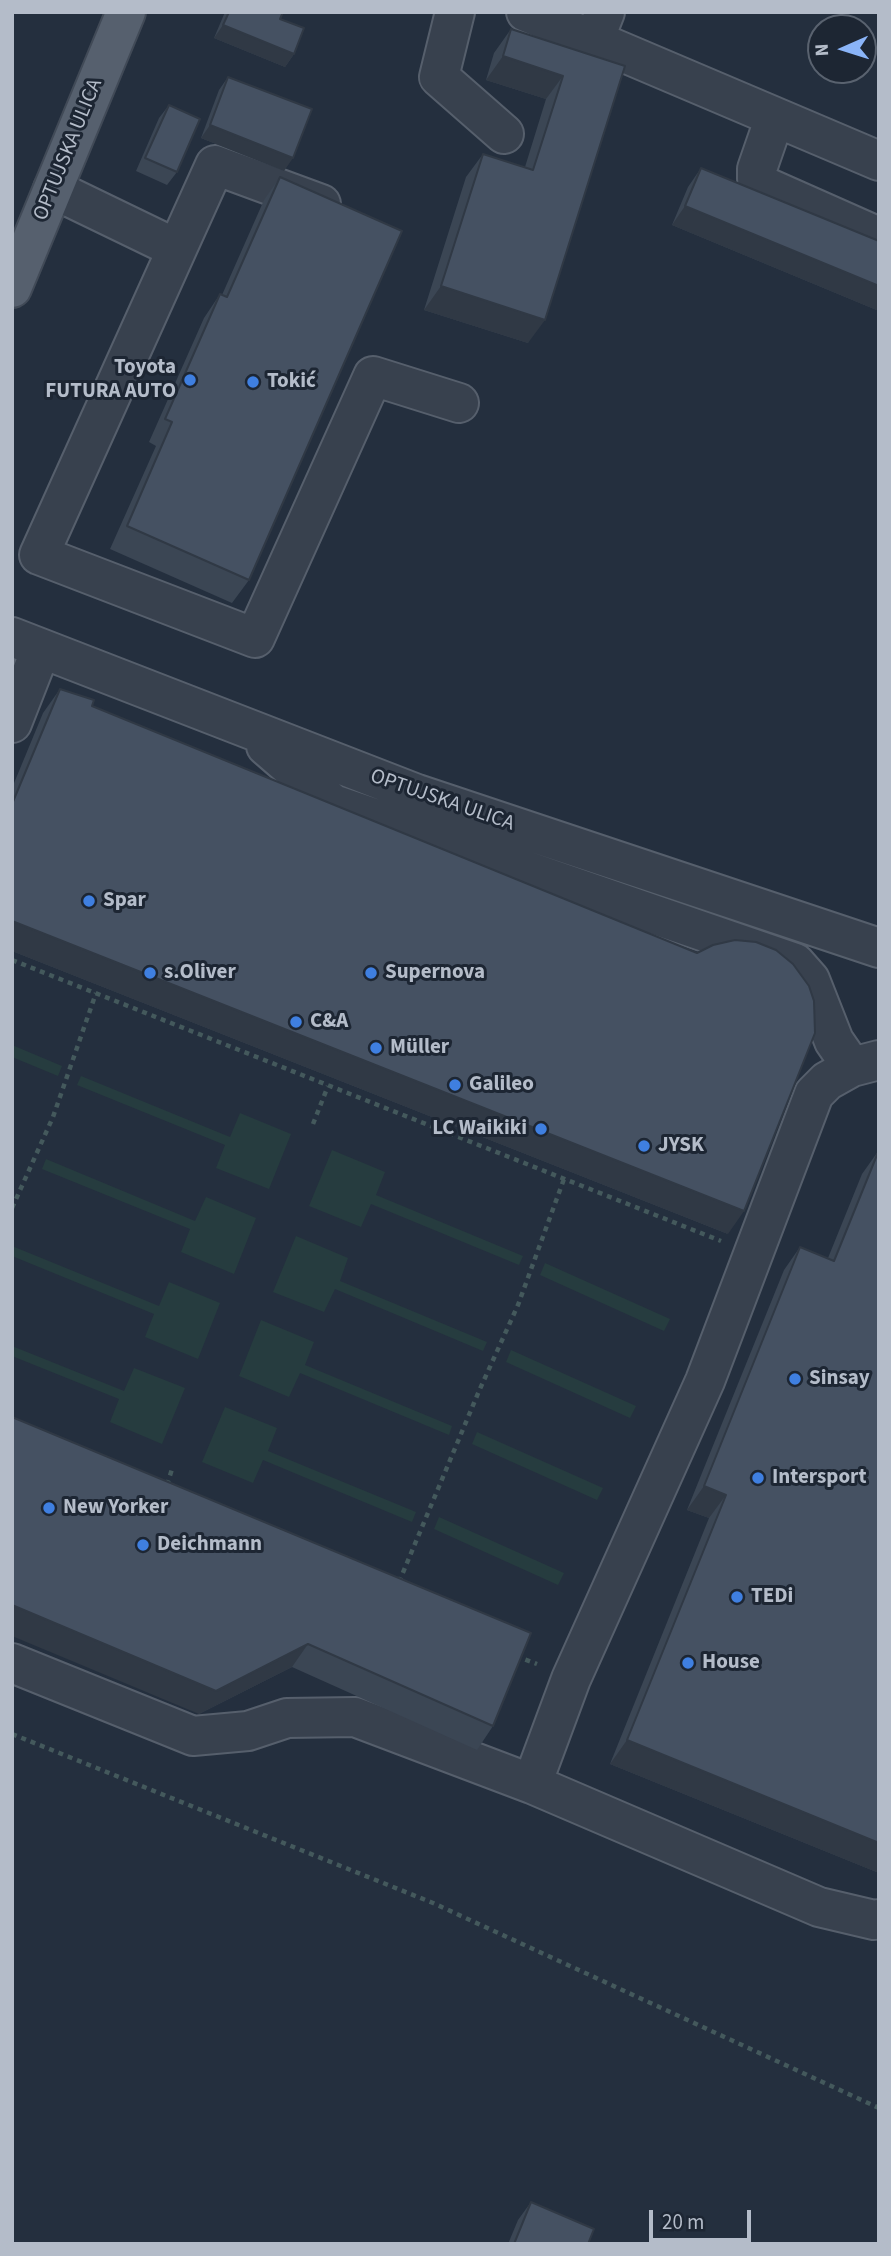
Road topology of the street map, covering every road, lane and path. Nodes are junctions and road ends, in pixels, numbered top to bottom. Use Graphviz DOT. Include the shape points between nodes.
graph roads {
  1 [pos="127,12"];
  2 [pos="455,12"];
  3 [pos="527,12"];
  4 [pos="600,26"];
  5 [pos="775,117"];
  6 [pos="504,134"];
  7 [pos="879,161"];
  8 [pos="53,188"];
  9 [pos="341,211"];
  10 [pos="879,237"];
  11 [pos="177,249"];
  12 [pos="12,288"];
  13 [pos="459,403"];
  14 [pos="26,643"];
  15 [pos="12,723"];
  16 [pos="245,728"];
  17 [pos="879,948"];
  18 [pos="12,960"];
  19 [pos="96,993"];
  20 [pos="865,1063"];
  21 [pos="328,1086"];
  22 [pos="313,1124"];
  23 [pos="564,1179"];
  24 [pos="12,1208"];
  25 [pos="752,1254"];
  26 [pos="173,1466"];
  27 [pos="164,1492"];
  28 [pos="395,1592"];
  29 [pos="513,1654"];
  30 [pos="12,1663"];
  31 [pos="571,1679"];
  32 [pos="12,1734"];
  33 [pos="532,1784"];
  34 [pos="879,1919"];
  35 [pos="879,2108"];
  1 -- 8 [label="main road, OPTUJSKA ULICA"];
  2 -- 6 [label="street" via="439,77"];
  3 -- 4 [label="street"];
  4 -- 5 [label="street"];
  5 -- 7 [label="street"];
  5 -- 10 [label="street" via="757,179"];
  8 -- 11 [label="street"];
  8 -- 12 [label="main road, OPTUJSKA ULICA"];
  9 -- 11 [label="street" via="215,165"];
  11 -- 13 [label="street" via="39,555 255,638 373,376"];
  14 -- 15 [label="street"];
  14 -- 16 [label="street, OPTUJSKA ULICA"];
  16 -- 17 [label="street, OPTUJSKA ULICA" via="417,794"];
  16 -- 20 [label="street" via="333,804 795,963 810,980 834,1041"];
  18 -- 19 [label="path"];
  19 -- 21 [label="path"];
  19 -- 24 [label="path" via="52,1117"];
  20 -- 25 [label="street" via="827,1081 814,1094"];
  21 -- 22 [label="path"];
  21 -- 23 [label="path"];
  23 -- 25 [label="path"];
  23 -- 28 [label="path" via="518,1305"];
  25 -- 31 [label="street" via="705,1381"];
  26 -- 27 [label="path"];
  29 -- 31 [label="path"];
  30 -- 33 [label="street" via="194,1736 248,1731 287,1718 355,1717"];
  31 -- 33 [label="street"];
  32 -- 35 [label="path" via="433,1903"];
  33 -- 34 [label="street" via="819,1907"];
}
